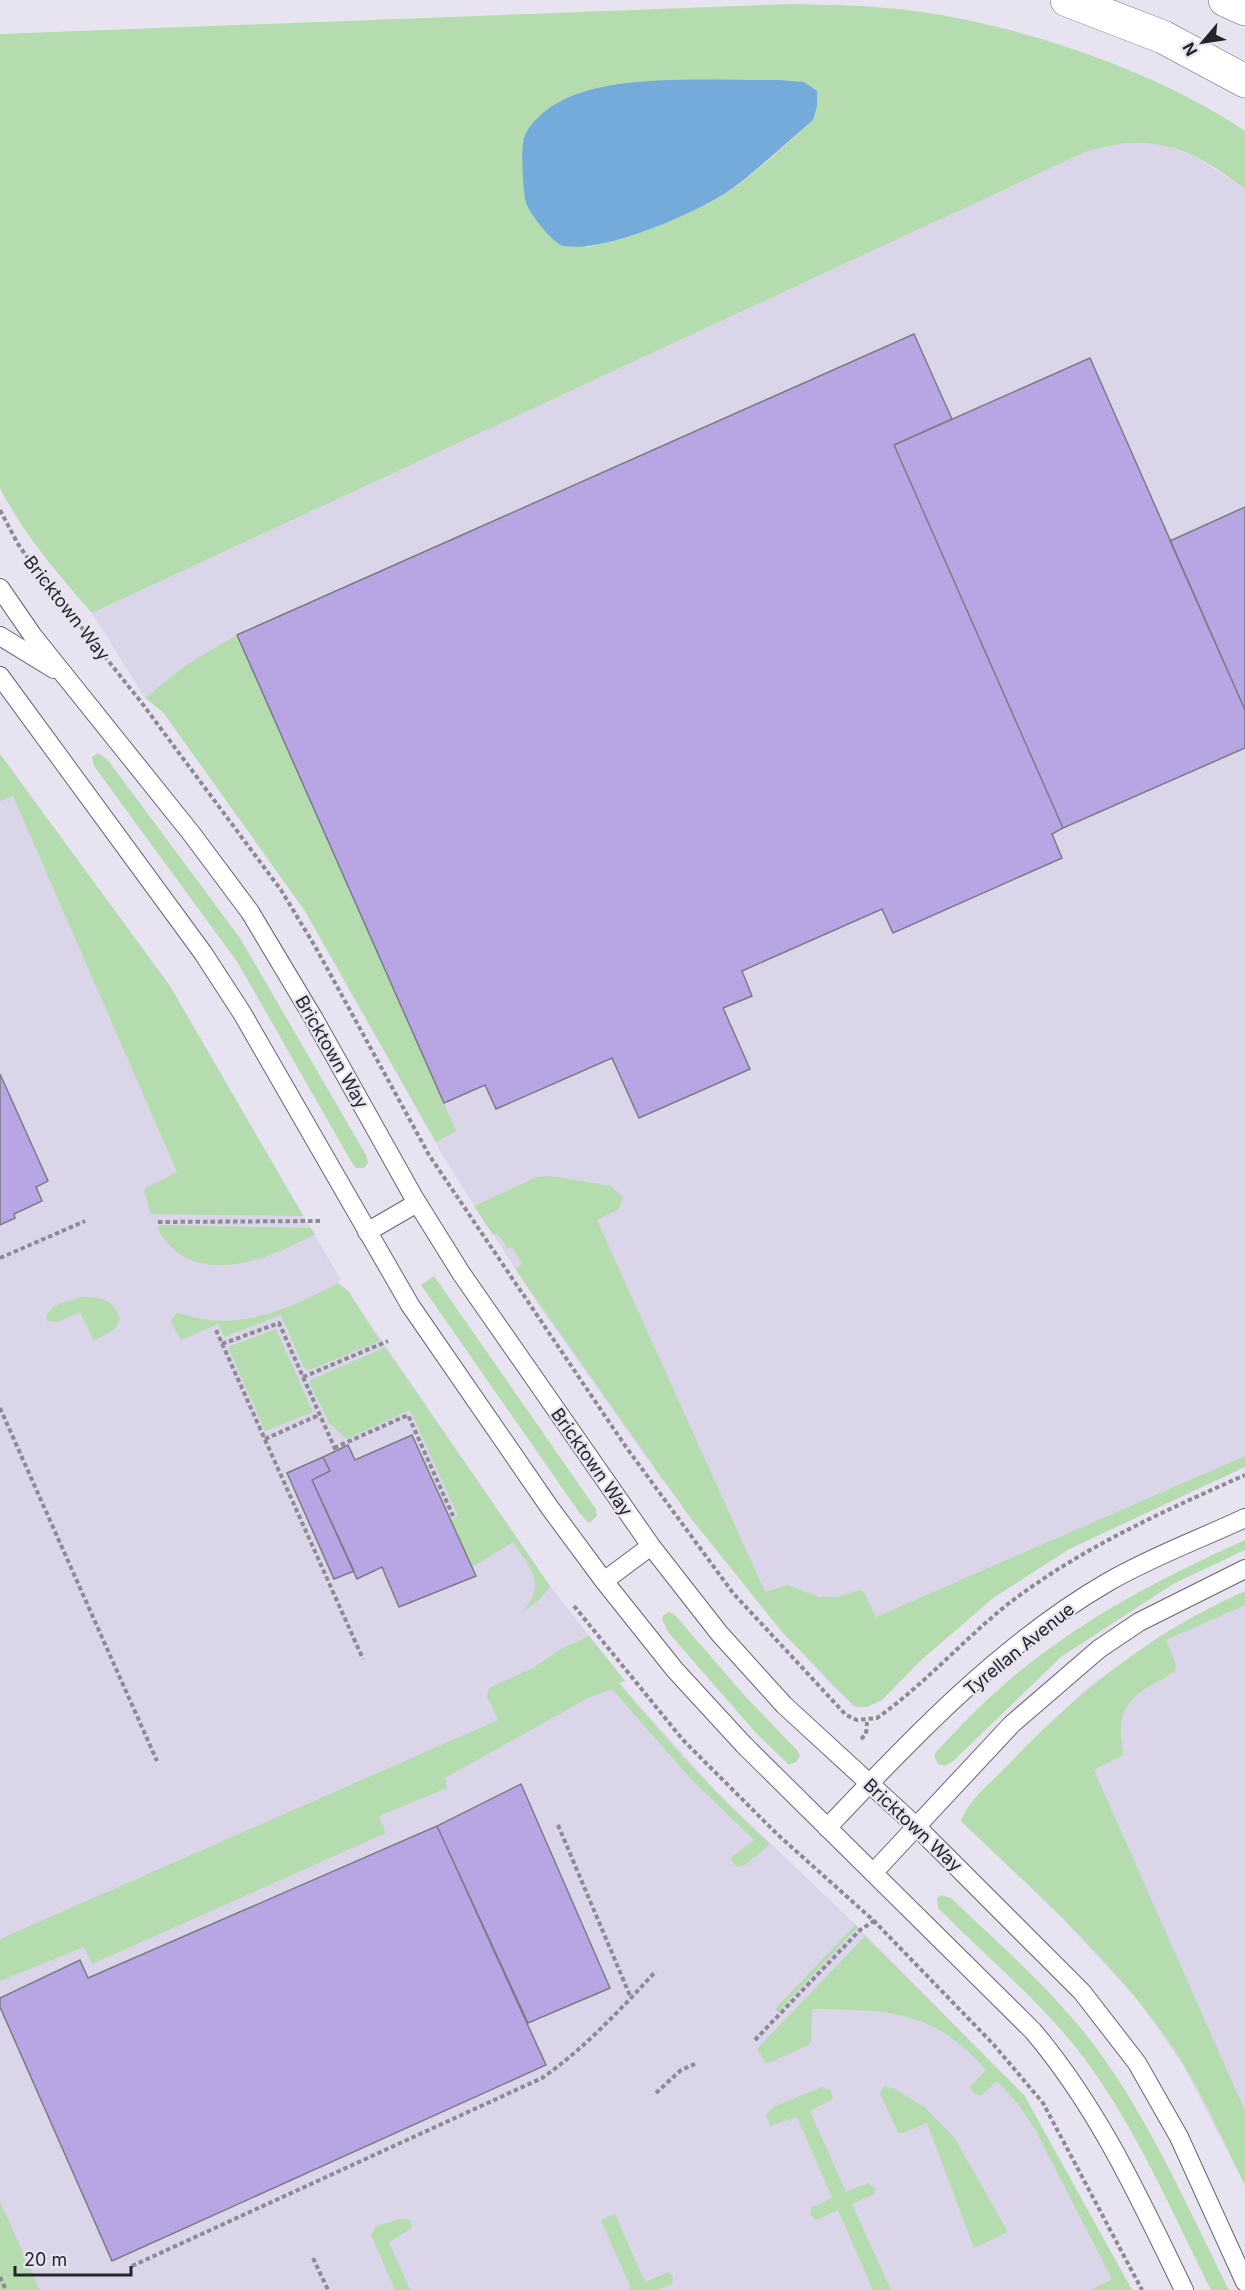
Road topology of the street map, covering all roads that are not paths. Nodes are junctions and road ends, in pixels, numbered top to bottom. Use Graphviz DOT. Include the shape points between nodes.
graph roads {
  1 [pos="1067,0"];
  2 [pos="1225,0"];
  3 [pos="1245,9"];
  4 [pos="1245,81"];
  5 [pos="0,588"];
  6 [pos="0,636"];
  7 [pos="0,676"];
  8 [pos="68,678"];
  9 [pos="417,1203"];
  10 [pos="367,1232"];
  11 [pos="1245,1518"];
  12 [pos="651,1546"];
  13 [pos="1245,1569"];
  14 [pos="604,1581"];
  15 [pos="869,1784"];
  16 [pos="827,1828"];
  17 [pos="918,1828"];
  18 [pos="873,1873"];
  19 [pos="1245,2282"];
  20 [pos="1184,2290"];
  1 -- 4 [label="street" via="1163,37"];
  2 -- 3 [label="street"];
  5 -- 8 [label="lane, Bricktown Way"];
  6 -- 8 [label="lane"];
  7 -- 10 [label="lane" via="203,952"];
  8 -- 9 [label="lane, Bricktown Way" via="250,912"];
  9 -- 10 [label="lane"];
  9 -- 12 [label="lane, Bricktown Way" via="510,1346"];
  10 -- 14 [label="lane" via="460,1380"];
  11 -- 15 [label="lane, Tyrellan Avenue" via="1110,1581 1070,1606 974,1683"];
  12 -- 14 [label="lane"];
  12 -- 15 [label="lane, Bricktown Way" via="719,1633 777,1697"];
  13 -- 17 [label="lane" via="1139,1622 1099,1649 1012,1724"];
  14 -- 16 [label="lane" via="675,1670"];
  15 -- 16 [label="lane, Tyrellan Avenue"];
  15 -- 17 [label="lane, Bricktown Way"];
  16 -- 18 [label="lane"];
  17 -- 18 [label="lane"];
  17 -- 19 [label="lane, Bricktown Way" via="1082,1992 1137,2062 1179,2137"];
  18 -- 20 [label="lane" via="1033,2031 1060,2063 1123,2164"];
}
